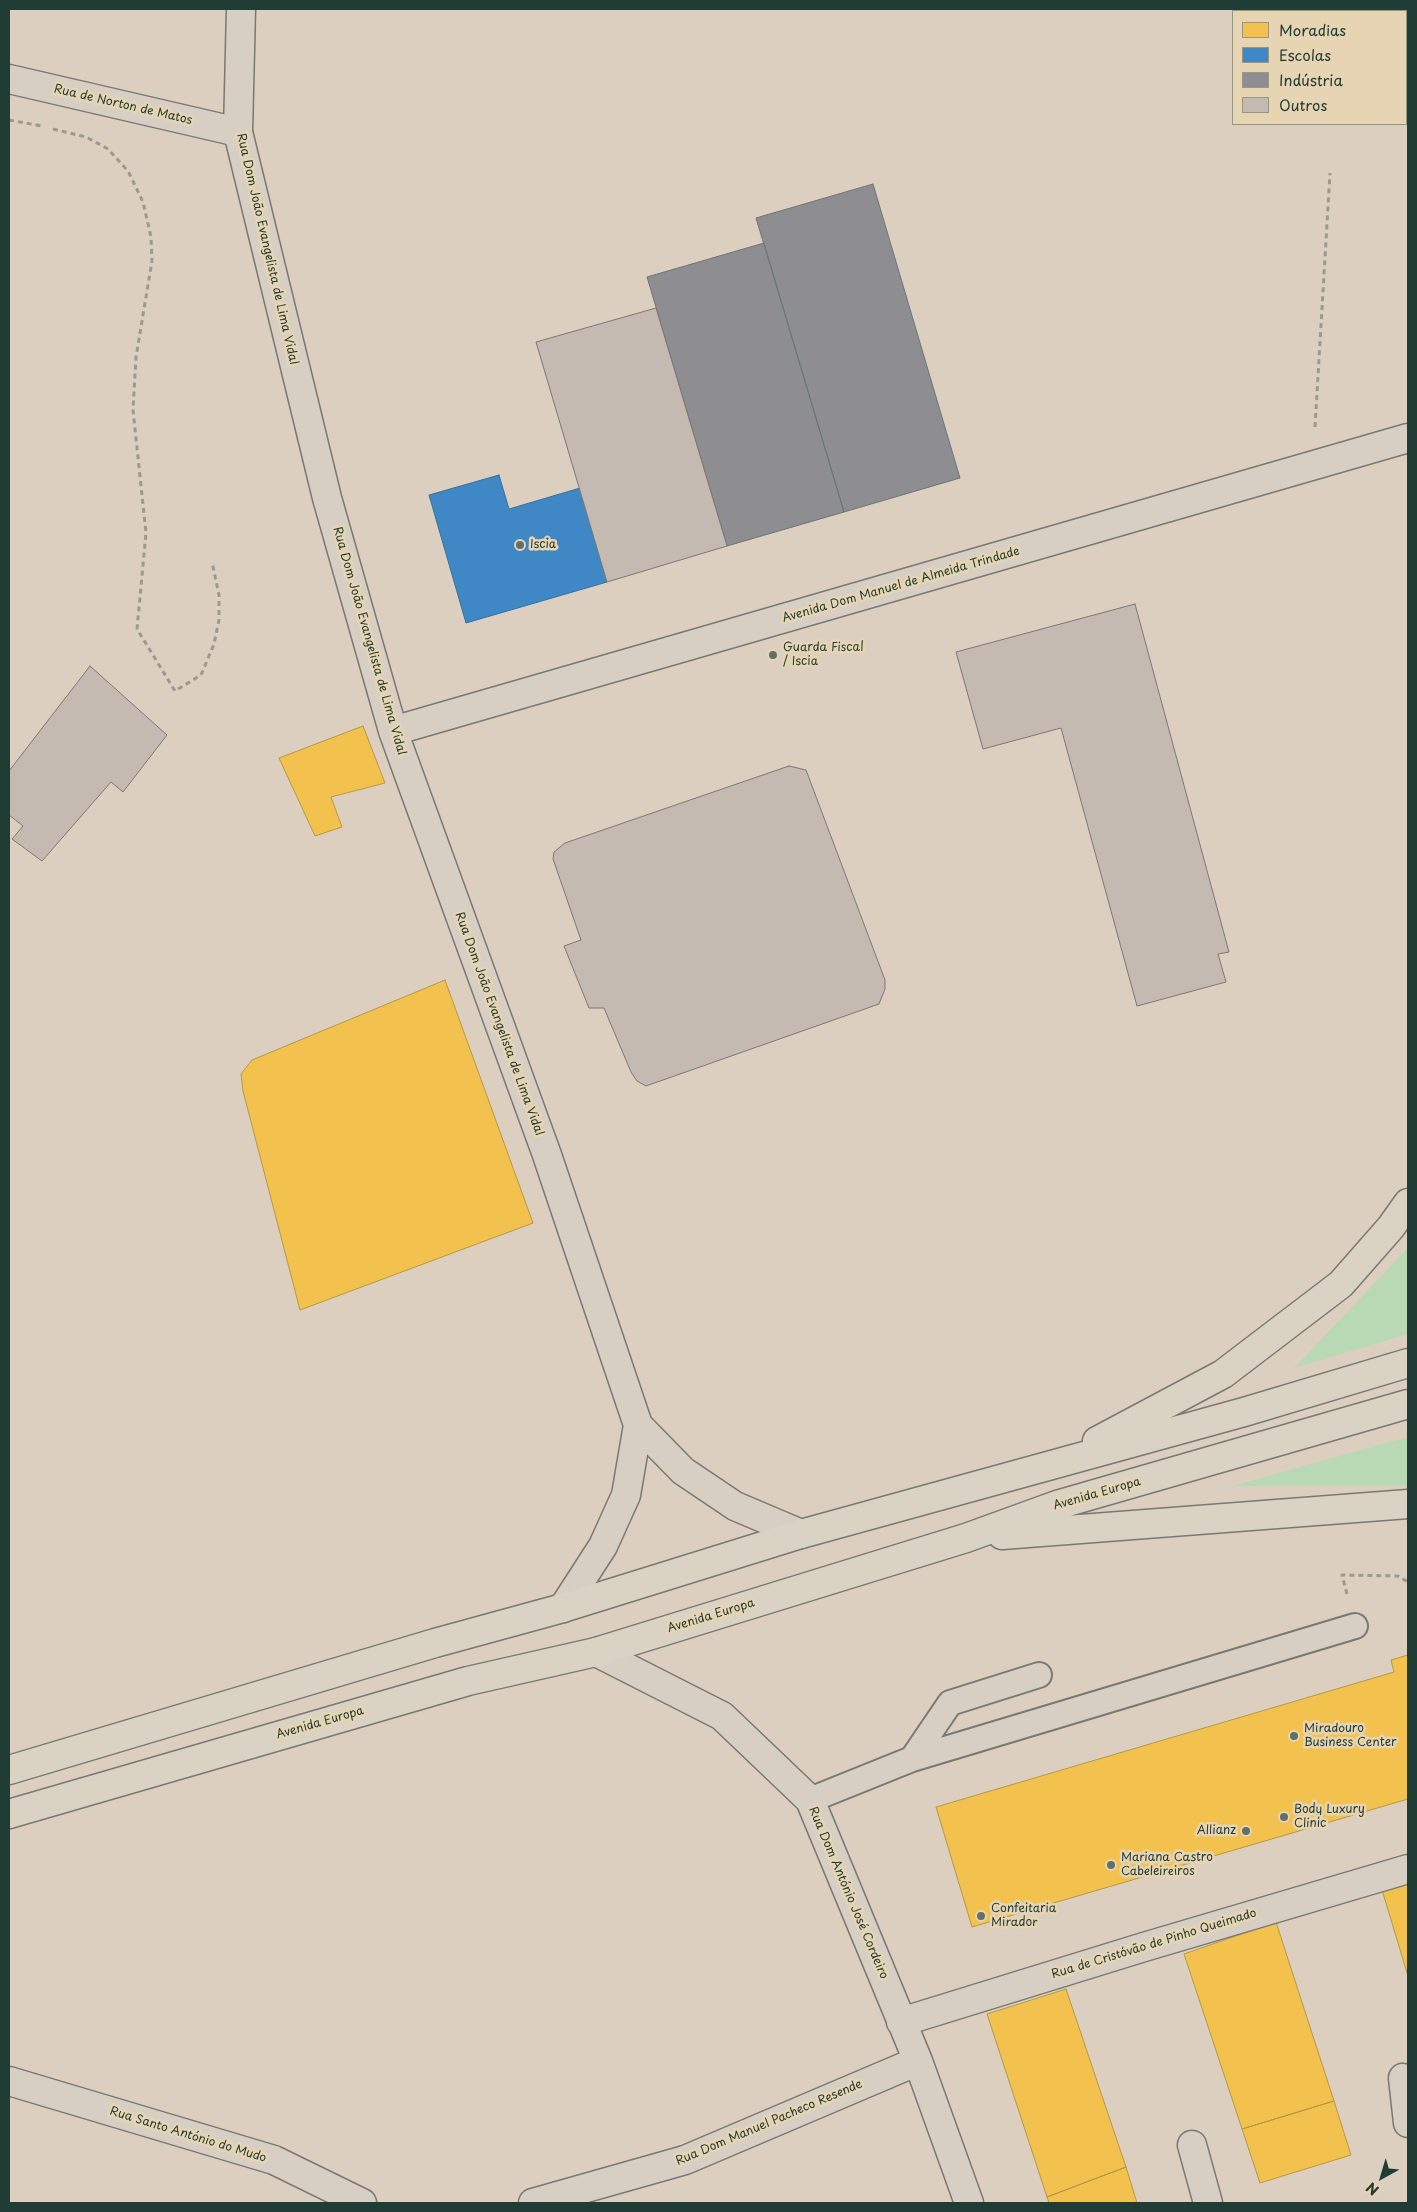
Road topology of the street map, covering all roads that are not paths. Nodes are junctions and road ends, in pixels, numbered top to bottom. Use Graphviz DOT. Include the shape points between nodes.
graph roads {
  1 [pos="241,9"];
  2 [pos="9,79"];
  3 [pos="238,132"];
  4 [pos="1408,438"];
  5 [pos="393,731"];
  6 [pos="1408,1204"];
  7 [pos="1408,1363"];
  8 [pos="1408,1404"];
  9 [pos="638,1425"];
  10 [pos="1053,1464"];
  11 [pos="1408,1504"];
  12 [pos="802,1534"];
  13 [pos="966,1538"];
  14 [pos="563,1608"];
  15 [pos="1355,1626"];
  16 [pos="596,1652"];
  17 [pos="1039,1675"];
  18 [pos="912,1759"];
  19 [pos="9,1770"];
  20 [pos="810,1800"];
  21 [pos="9,1814"];
  22 [pos="1408,1869"];
  23 [pos="902,2022"];
  24 [pos="918,2061"];
  25 [pos="1403,2078"];
  26 [pos="9,2081"];
  27 [pos="1408,2123"];
  28 [pos="1192,2145"];
  29 [pos="362,2203"];
  30 [pos="533,2203"];
  31 [pos="969,2203"];
  32 [pos="1208,2203"];
  1 -- 3 [label="street, Rua Dom João Evangelista de Lima Vidal"];
  2 -- 3 [label="street, Rua de Norton de Matos"];
  3 -- 5 [label="street, Rua Dom João Evangelista de Lima Vidal" via="327,498"];
  4 -- 5 [label="street, Avenida Dom Manuel de Almeida Trindade"];
  5 -- 9 [label="street, Rua Dom João Evangelista de Lima Vidal" via="544,1146"];
  6 -- 10 [label="main road" via="1341,1284 1223,1374"];
  7 -- 10 [label="main road"];
  8 -- 13 [label="main road, Avenida Europa" via="1057,1505"];
  9 -- 12 [label="street" via="683,1471 727,1501"];
  9 -- 14 [label="street" via="626,1495 603,1546"];
  10 -- 12 [label="main road"];
  11 -- 13 [label="main road"];
  12 -- 14 [label="main road"];
  13 -- 16 [label="main road, Avenida Europa"];
  14 -- 19 [label="main road"];
  15 -- 18 [label="lane"];
  16 -- 20 [label="street, Rua Dom António José Cordeiro" via="722,1716"];
  16 -- 21 [label="main road, Avenida Europa" via="468,1681"];
  17 -- 18 [label="lane" via="950,1703"];
  18 -- 20 [label="lane"];
  20 -- 23 [label="street, Rua Dom António José Cordeiro"];
  22 -- 23 [label="street, Rua de Cristóvão de Pinho Queimado"];
  23 -- 24 [label="street, Rua Dom António José Cordeiro"];
  24 -- 30 [label="street, Rua Dom Manuel Pacheco Resende" via="685,2160"];
  24 -- 31 [label="street, Rua Dom António José Cordeiro"];
  25 -- 27 [label="street"];
  26 -- 29 [label="street, Rua Santo António do Mudo" via="274,2160"];
  28 -- 32 [label="street"];
}
